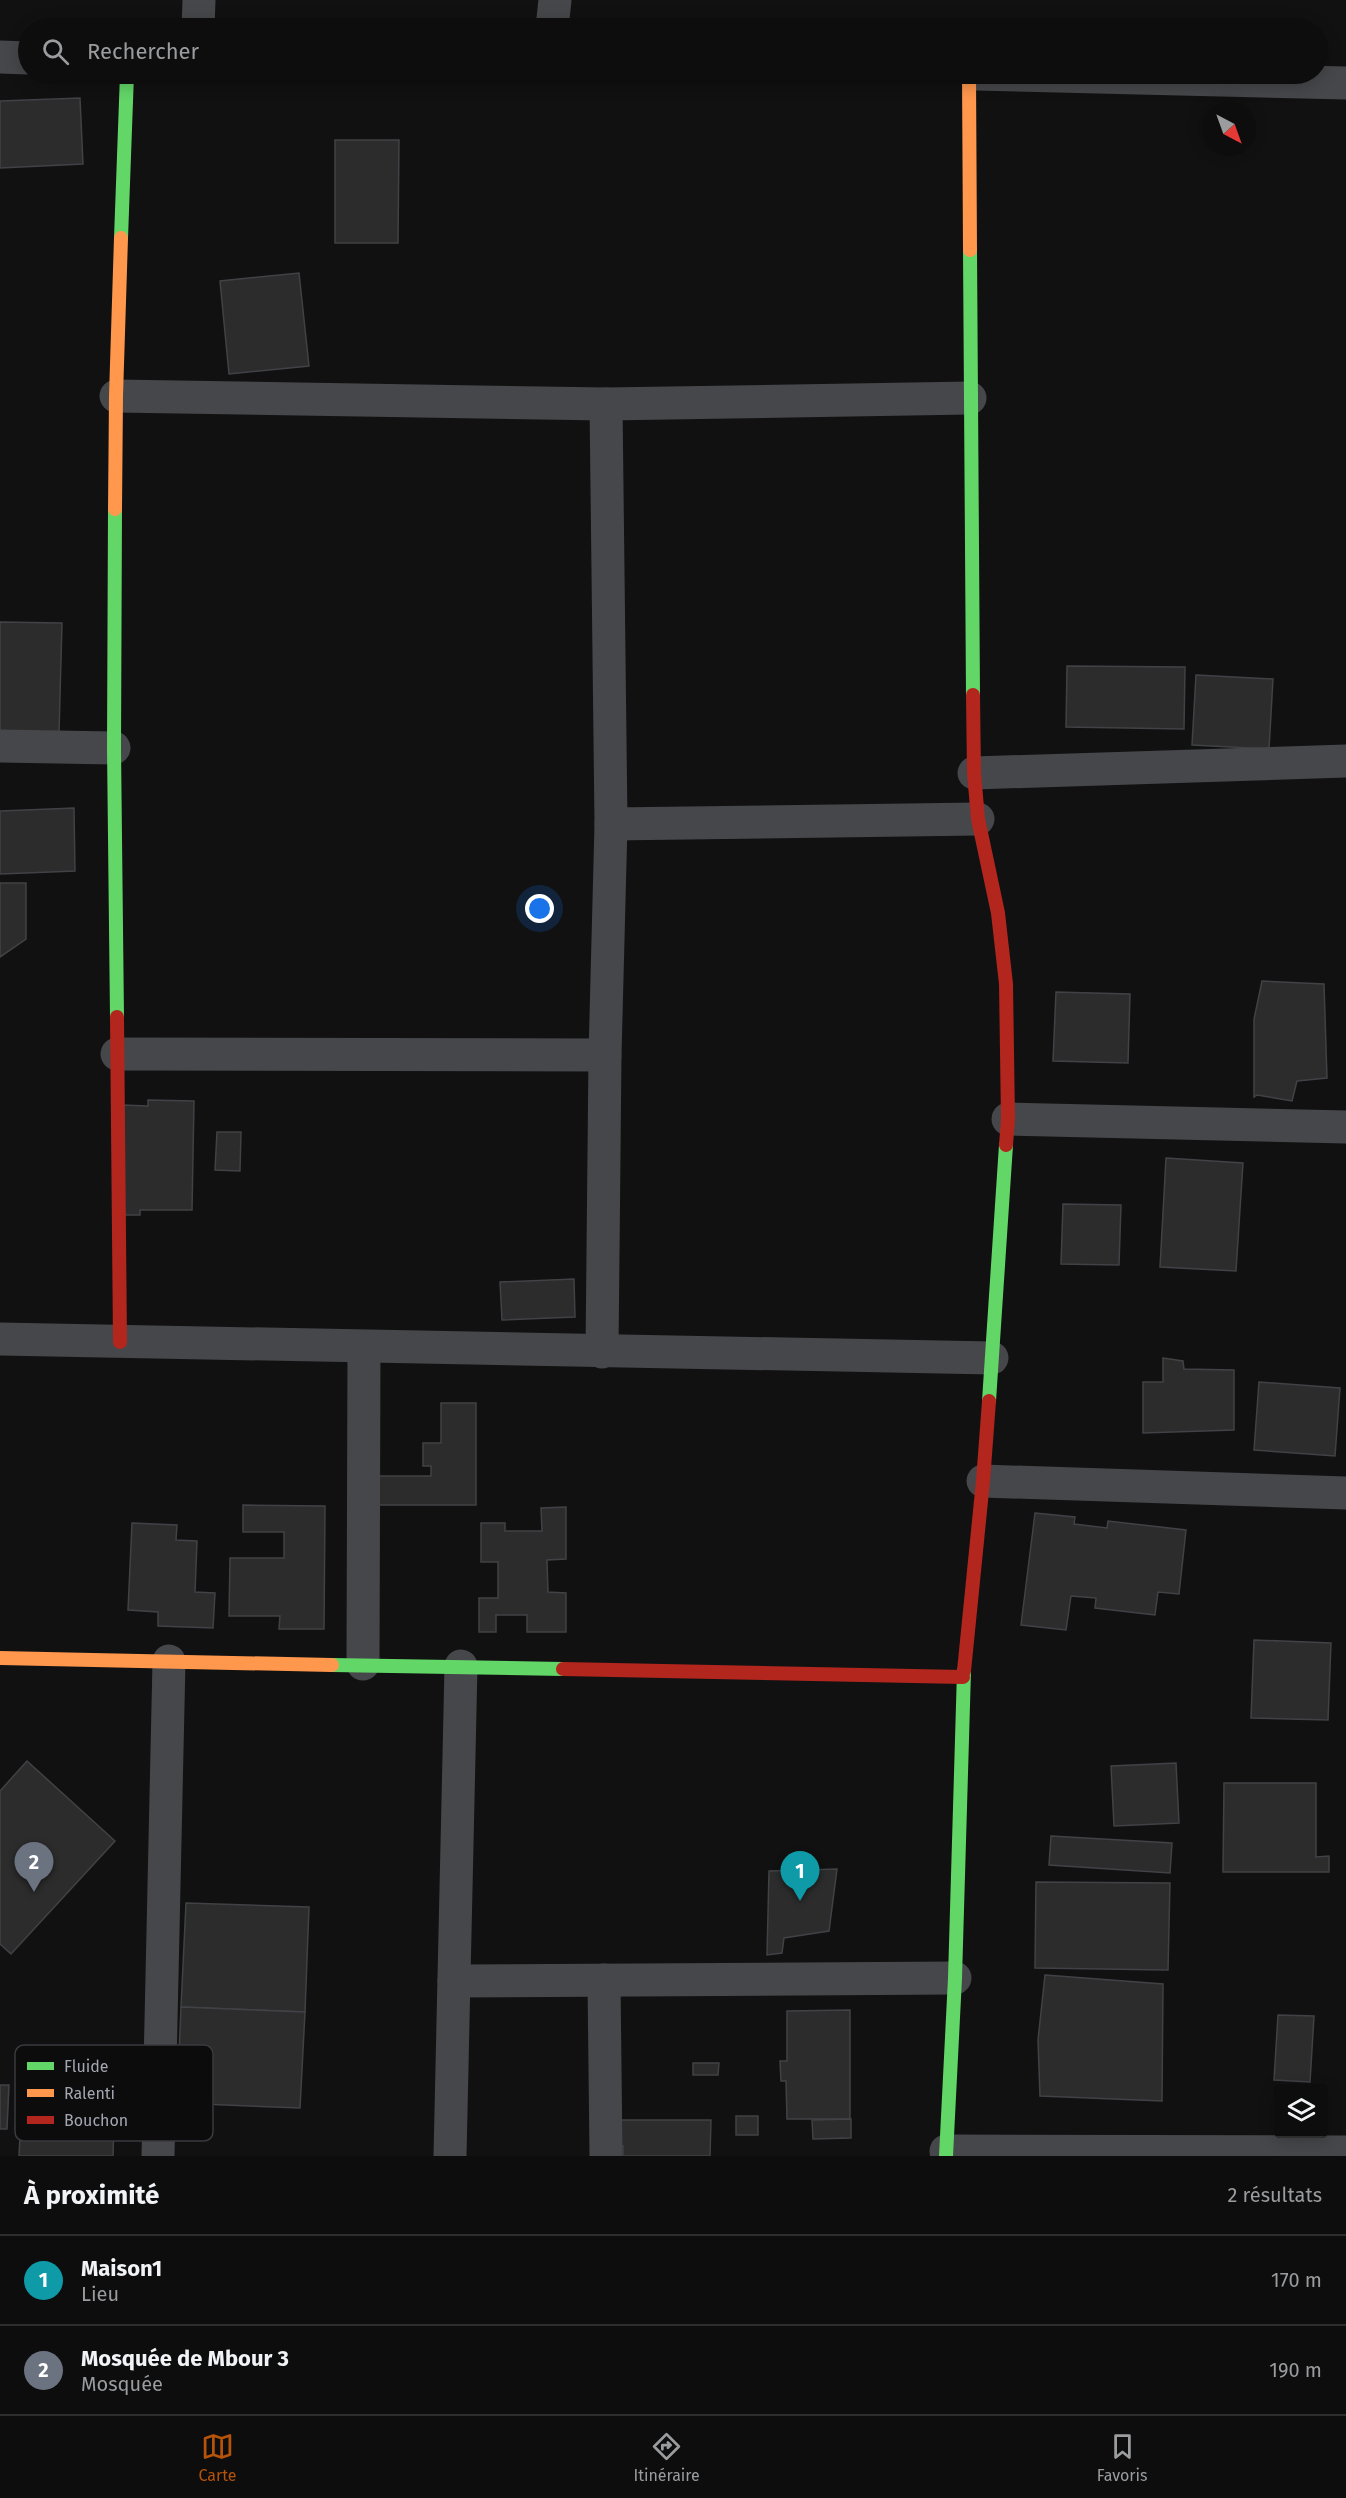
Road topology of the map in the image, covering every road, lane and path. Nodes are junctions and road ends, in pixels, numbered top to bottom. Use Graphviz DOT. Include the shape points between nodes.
graph roads {
  1 [pos="199,0"];
  2 [pos="555,0"];
  3 [pos="198,18"];
  4 [pos="553,18"];
  5 [pos="0,57"];
  6 [pos="18,58"];
  7 [pos="1328,83"];
  8 [pos="1346,83"];
  9 [pos="127,84"];
  10 [pos="969,84"];
  11 [pos="116,396"];
  12 [pos="970,398"];
  13 [pos="606,404"];
  14 [pos="0,746"];
  15 [pos="114,748"];
  16 [pos="1346,761"];
  17 [pos="974,773"];
  18 [pos="978,819"];
  19 [pos="611,824"];
  20 [pos="117,1054"];
  21 [pos="605,1056"];
  22 [pos="1008,1119"];
  23 [pos="1346,1127"];
  24 [pos="0,1339"];
  25 [pos="120,1342"];
  26 [pos="364,1348"];
  27 [pos="602,1352"];
  28 [pos="992,1358"];
  29 [pos="983,1481"];
  30 [pos="1346,1493"];
  31 [pos="0,1658"];
  32 [pos="169,1661"];
  33 [pos="363,1664"];
  34 [pos="461,1666"];
  35 [pos="963,1677"];
  36 [pos="955,1978"];
  37 [pos="604,1980"];
  38 [pos="454,1981"];
  39 [pos="160,2045"];
  40 [pos="158,2141"];
  41 [pos="1346,2152"];
  42 [pos="946,2153"];
  43 [pos="158,2156"];
  44 [pos="450,2156"];
  45 [pos="606,2156"];
  1 -- 3 [label="street"];
  2 -- 4 [label="street"];
  5 -- 6 [label="street"];
  7 -- 8 [label="street"];
  9 -- 11 [label="street"];
  10 -- 12 [label="street"];
  11 -- 13 [label="street"];
  11 -- 15 [label="street"];
  12 -- 13 [label="street"];
  12 -- 17 [label="street"];
  13 -- 19 [label="street"];
  14 -- 15 [label="street"];
  15 -- 20 [label="street"];
  16 -- 17 [label="street"];
  17 -- 18 [label="street"];
  18 -- 19 [label="street"];
  18 -- 22 [label="street" via="999,913"];
  19 -- 21 [label="street"];
  20 -- 21 [label="street"];
  20 -- 25 [label="street"];
  21 -- 27 [label="street"];
  22 -- 23 [label="street"];
  22 -- 28 [label="street"];
  24 -- 25 [label="street"];
  25 -- 26 [label="street"];
  26 -- 27 [label="street"];
  26 -- 33 [label="street"];
  27 -- 28 [label="street"];
  28 -- 29 [label="street"];
  29 -- 30 [label="street"];
  29 -- 35 [label="street"];
  31 -- 32 [label="street"];
  32 -- 33 [label="street"];
  32 -- 39 [label="street"];
  33 -- 34 [label="street"];
  34 -- 35 [label="street"];
  34 -- 38 [label="street"];
  35 -- 36 [label="street"];
  36 -- 37 [label="street"];
  36 -- 42 [label="street"];
  37 -- 38 [label="street"];
  37 -- 45 [label="street"];
  38 -- 44 [label="street"];
  40 -- 43 [label="street"];
  41 -- 42 [label="street"];
}
